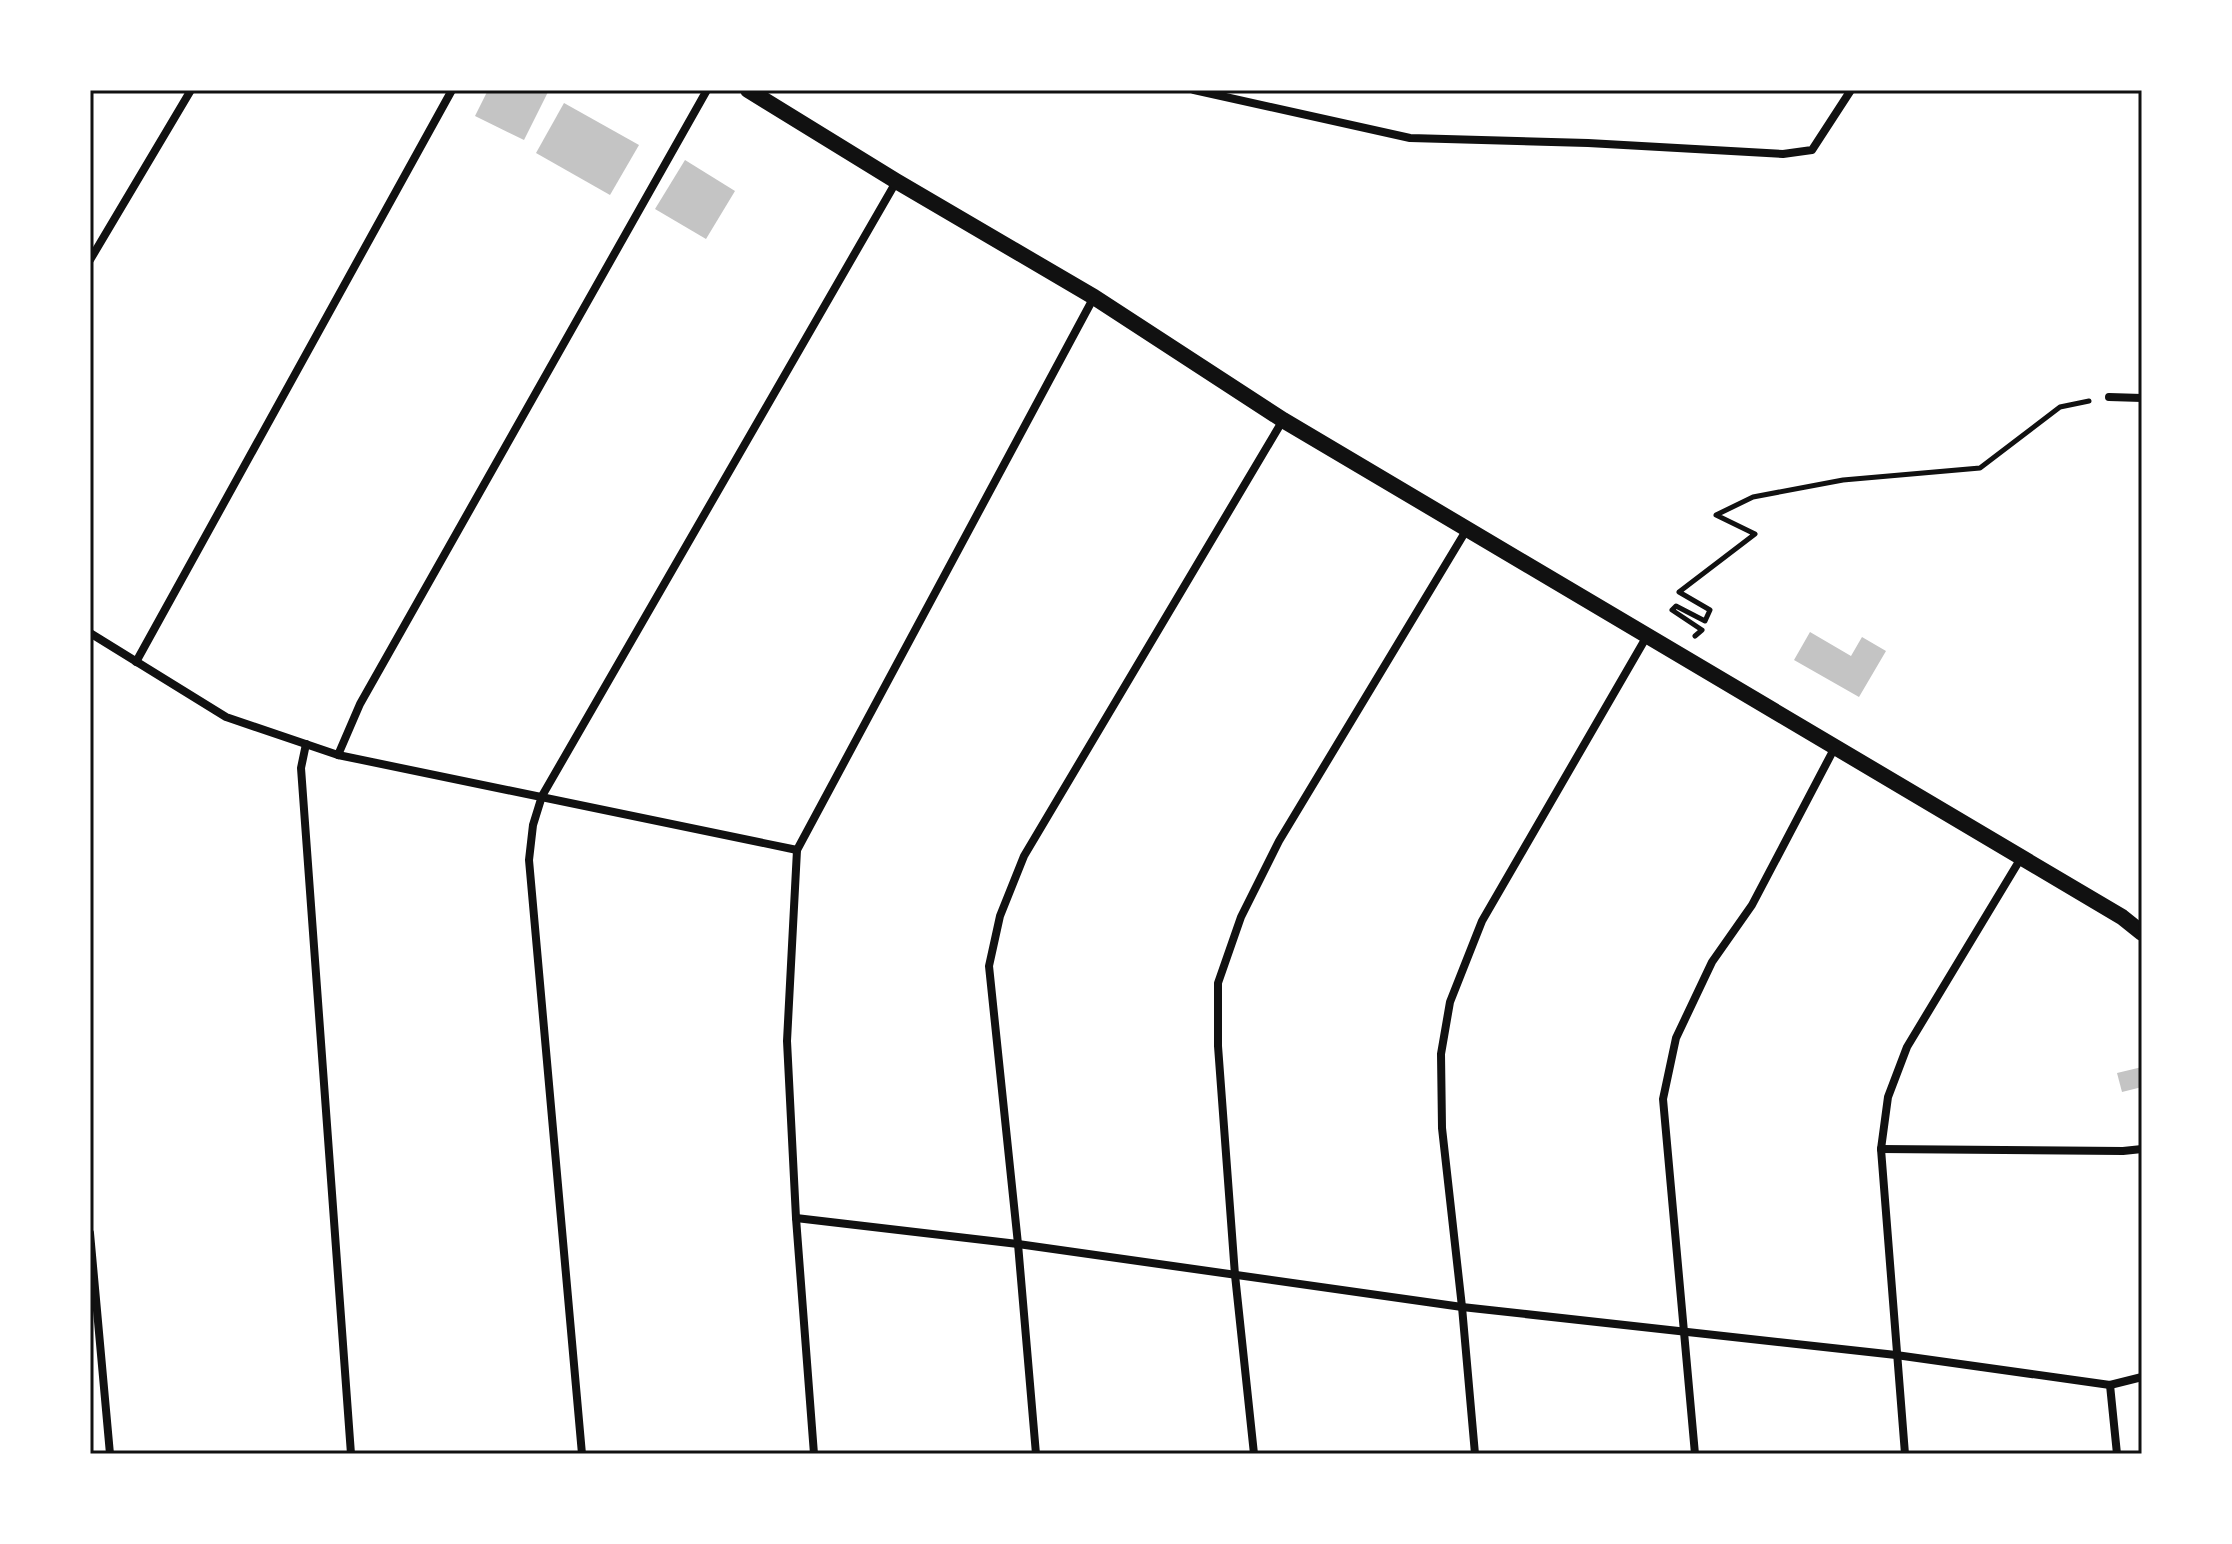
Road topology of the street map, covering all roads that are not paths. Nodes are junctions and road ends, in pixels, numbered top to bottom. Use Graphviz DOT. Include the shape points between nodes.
graph roads {
  1 [pos="191,90"];
  2 [pos="452,90"];
  3 [pos="707,90"];
  4 [pos="748,90"];
  5 [pos="1194,90"];
  6 [pos="1851,90"];
  7 [pos="896,181"];
  8 [pos="90,260"];
  9 [pos="1094,297"];
  10 [pos="2109,397"];
  11 [pos="2142,398"];
  12 [pos="1283,420"];
  13 [pos="1468,528"];
  14 [pos="90,633"];
  15 [pos="1647,635"];
  16 [pos="136,662"];
  17 [pos="306,744"];
  18 [pos="1834,749"];
  19 [pos="338,755"];
  20 [pos="542,796"];
  21 [pos="797,850"];
  22 [pos="2021,857"];
  23 [pos="2142,933"];
  24 [pos="1881,1149"];
  25 [pos="2142,1149"];
  26 [pos="796,1218"];
  27 [pos="90,1233"];
  28 [pos="1018,1244"];
  29 [pos="1235,1275"];
  30 [pos="1462,1307"];
  31 [pos="1685,1333"];
  32 [pos="1896,1355"];
  33 [pos="2142,1377"];
  34 [pos="2110,1385"];
  35 [pos="110,1454"];
  36 [pos="351,1454"];
  37 [pos="582,1454"];
  38 [pos="814,1454"];
  39 [pos="1036,1454"];
  40 [pos="1254,1454"];
  41 [pos="1475,1454"];
  42 [pos="1695,1454"];
  43 [pos="1905,1454"];
  44 [pos="2117,1454"];
  1 -- 8 [label="street"];
  2 -- 16 [label="street"];
  3 -- 19 [label="street" via="360,704"];
  4 -- 7 [label="main road"];
  5 -- 6 [label="street" via="1410,138 1783,154 1812,150"];
  7 -- 9 [label="main road"];
  7 -- 20 [label="street"];
  9 -- 12 [label="main road"];
  9 -- 21 [label="street"];
  10 -- 11 [label="street"];
  12 -- 13 [label="main road"];
  12 -- 28 [label="street" via="1024,856 1000,916 989,966"];
  13 -- 15 [label="main road"];
  13 -- 29 [label="street" via="1279,841 1241,917 1218,983"];
  14 -- 16 [label="street"];
  15 -- 18 [label="main road"];
  15 -- 30 [label="street" via="1482,921 1450,1002 1441,1054 1442,1128"];
  16 -- 17 [label="street" via="226,717"];
  17 -- 19 [label="street"];
  17 -- 36 [label="street" via="302,784"];
  18 -- 22 [label="main road"];
  18 -- 31 [label="street" via="1752,905 1712,962 1676,1038 1663,1099"];
  19 -- 20 [label="street"];
  20 -- 21 [label="street"];
  20 -- 37 [label="street" via="529,860"];
  21 -- 26 [label="street" via="787,1041"];
  22 -- 23 [label="main road"];
  22 -- 24 [label="street" via="1907,1047 1888,1097"];
  24 -- 25 [label="street"];
  24 -- 32 [label="street"];
  26 -- 28 [label="street"];
  26 -- 38 [label="street"];
  27 -- 35 [label="street"];
  28 -- 29 [label="street"];
  28 -- 39 [label="street"];
  29 -- 30 [label="street"];
  29 -- 40 [label="street"];
  30 -- 31 [label="street"];
  30 -- 41 [label="street"];
  31 -- 32 [label="street"];
  31 -- 42 [label="street"];
  32 -- 34 [label="street"];
  32 -- 43 [label="street"];
  33 -- 34 [label="street"];
  34 -- 44 [label="street"];
}
